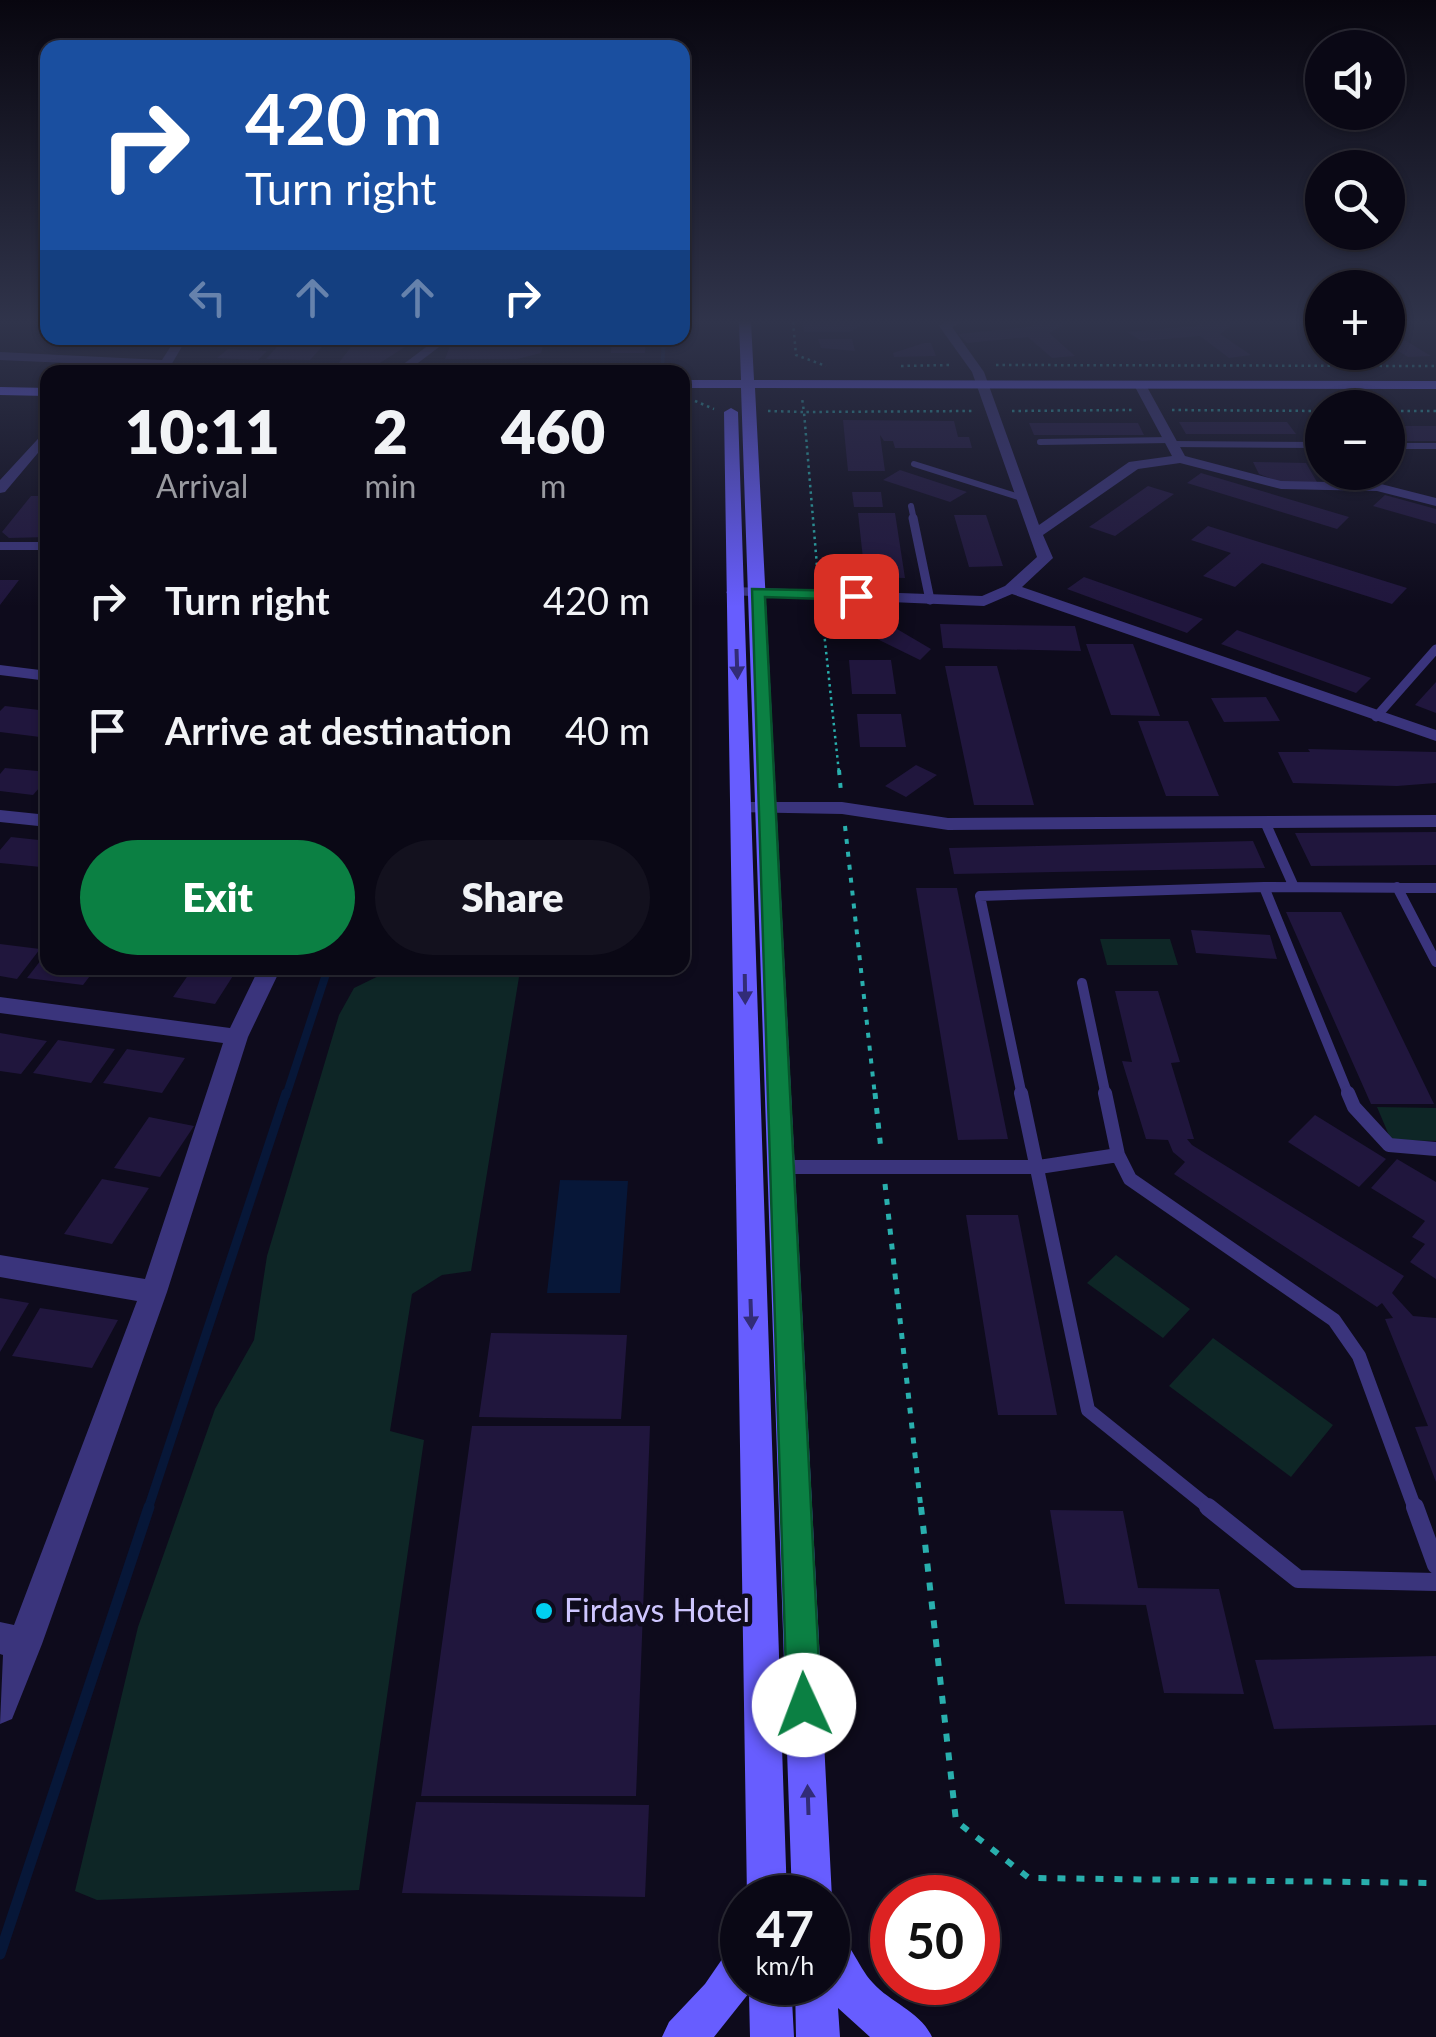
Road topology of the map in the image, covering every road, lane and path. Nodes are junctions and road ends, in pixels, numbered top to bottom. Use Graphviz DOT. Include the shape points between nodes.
graph roads {
  1 [pos="739,417"];
  2 [pos="804,417"];
  3 [pos="994,417"];
  4 [pos="1156,417"];
  5 [pos="1040,442"];
  6 [pos="1171,442"];
  7 [pos="1305,446"];
  8 [pos="1405,446"];
  9 [pos="1436,446"];
  10 [pos="40,447"];
  11 [pos="1180,459"];
  12 [pos="914,464"];
  13 [pos="0,489"];
  14 [pos="1022,498"];
  15 [pos="1436,502"];
  16 [pos="912,506"];
  17 [pos="1035,534"];
  18 [pos="0,546"];
  19 [pos="40,546"];
  20 [pos="1012,589"];
  21 [pos="746,592"];
  22 [pos="820,593"];
  23 [pos="930,600"];
  24 [pos="1436,648"];
  25 [pos="0,670"];
  26 [pos="40,675"];
  27 [pos="1376,717"];
  28 [pos="1436,736"];
  29 [pos="753,808"];
  30 [pos="842,808"];
  31 [pos="0,816"];
  32 [pos="1436,820"];
  33 [pos="40,821"];
  34 [pos="1265,822"];
  35 [pos="1264,887"];
  36 [pos="1294,887"];
  37 [pos="1396,887"];
  38 [pos="1436,888"];
  39 [pos="1436,962"];
  40 [pos="267,975"];
  41 [pos="1082,982"];
  42 [pos="0,1004"];
  43 [pos="238,1037"];
  44 [pos="1436,1149"];
  45 [pos="1118,1155"];
  46 [pos="748,1167"];
  47 [pos="782,1167"];
  48 [pos="883,1167"];
  49 [pos="1039,1167"];
  50 [pos="0,1266"];
  51 [pos="154,1292"];
  52 [pos="1436,1565"];
  53 [pos="1436,1582"];
  54 [pos="13,1641"];
  55 [pos="0,1707"];
  56 [pos="765,1875"];
  57 [pos="811,1875"];
  58 [pos="1436,1883"];
  59 [pos="850,1991"];
  60 [pos="720,1999"];
  61 [pos="771,2005"];
  62 [pos="817,2005"];
  63 [pos="684,2037"];
  64 [pos="772,2037"];
  65 [pos="818,2037"];
  66 [pos="910,2037"];
  1 -- 21 [label="main road"];
  2 -- 22 [label="path"];
  3 -- 14 [label="street"];
  4 -- 6 [label="street"];
  5 -- 6 [label="lane"];
  6 -- 7 [label="lane"];
  6 -- 11 [label="street"];
  8 -- 9 [label="lane"];
  10 -- 13 [label="street"];
  11 -- 15 [label="street" via="1280,485 1377,487"];
  11 -- 17 [label="street" via="1134,465"];
  12 -- 14 [label="lane"];
  14 -- 17 [label="street"];
  16 -- 23 [label="lane"];
  17 -- 20 [label="street" via="1045,558"];
  18 -- 19 [label="street"];
  20 -- 23 [label="street" via="984,601"];
  20 -- 27 [label="street"];
  21 -- 22 [label="street"];
  21 -- 29 [label="main road"];
  22 -- 23 [label="street"];
  22 -- 30 [label="path"];
  24 -- 27 [label="lane"];
  25 -- 26 [label="street"];
  27 -- 28 [label="street"];
  29 -- 30 [label="street"];
  29 -- 46 [label="main road, one-way"];
  29 -- 47 [label="main road"];
  30 -- 34 [label="street" via="948,824"];
  30 -- 48 [label="path"];
  31 -- 33 [label="street"];
  32 -- 34 [label="street"];
  34 -- 36 [label="lane"];
  35 -- 36 [label="lane"];
  35 -- 44 [label="lane" via="1354,1107 1389,1145"];
  35 -- 49 [label="lane" via="980,896"];
  36 -- 37 [label="lane"];
  37 -- 38 [label="lane"];
  37 -- 39 [label="lane"];
  40 -- 43 [label="street"];
  41 -- 45 [label="lane"];
  42 -- 43 [label="street"];
  43 -- 51 [label="street"];
  45 -- 49 [label="lane"];
  45 -- 52 [label="lane" via="1130,1179 1334,1320 1359,1356"];
  46 -- 47 [label="lane"];
  46 -- 56 [label="main road, one-way"];
  47 -- 48 [label="lane"];
  57 -- 47 [label="main road, one-way"];
  48 -- 49 [label="lane"];
  48 -- 58 [label="path" via="956,1821 1028,1878"];
  49 -- 53 [label="lane" via="1088,1410 1298,1578"];
  50 -- 51 [label="street"];
  51 -- 54 [label="street"];
  54 -- 55 [label="street"];
  59 -- 66 [label="main road" via="885,2024"];
  60 -- 63 [label="main road"];
  61 -- 64 [label="main road"];
  62 -- 65 [label="main road"];
}
